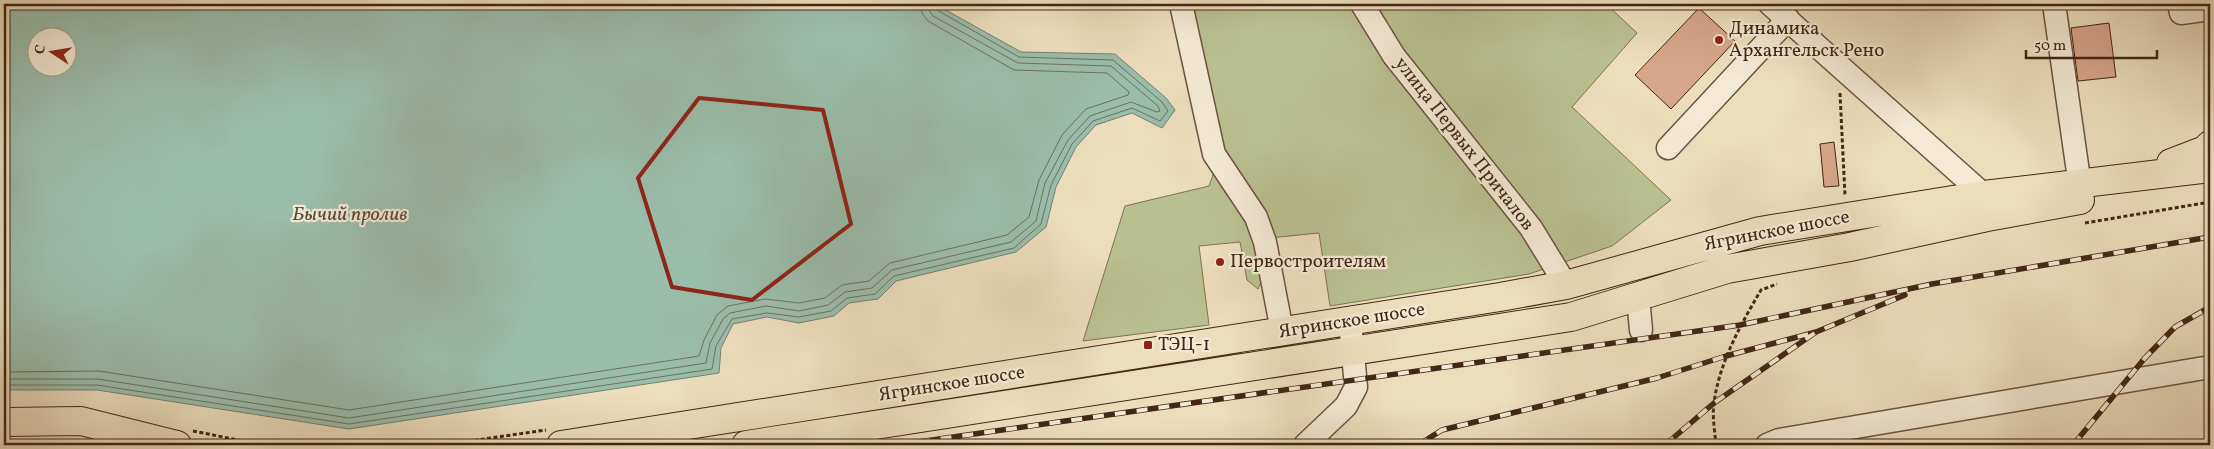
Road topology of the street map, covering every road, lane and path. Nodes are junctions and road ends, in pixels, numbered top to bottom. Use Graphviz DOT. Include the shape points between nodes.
graph roads {
  1 [pos="1181,4"];
  2 [pos="1362,4"];
  3 [pos="1770,4"];
  4 [pos="2054,4"];
  5 [pos="2179,4"];
  6 [pos="2210,9"];
  7 [pos="1788,19"];
  8 [pos="1839,65"];
  9 [pos="2210,145"];
  10 [pos="1668,148"];
  11 [pos="2210,168"];
  12 [pos="2210,172"];
  13 [pos="2139,176"];
  14 [pos="2198,184"];
  15 [pos="1846,200"];
  16 [pos="2082,202"];
  17 [pos="2210,202"];
  18 [pos="1986,206"];
  19 [pos="1778,284"];
  20 [pos="1566,285"];
  21 [pos="1638,297"];
  22 [pos="1350,321"];
  23 [pos="1641,330"];
  24 [pos="1282,331"];
  25 [pos="1354,353"];
  26 [pos="2210,367"];
  27 [pos="4,422"];
  28 [pos="177,445"];
  29 [pos="561,445"];
  30 [pos="746,445"];
  31 [pos="1305,445"];
  32 [pos="1716,445"];
  33 [pos="1767,445"];
  1 -- 24 [label="street" via="1214,154 1256,217 1266,242"];
  2 -- 20 [label="street, улица Первых Причалов" via="1394,56 1531,228"];
  3 -- 7 [label="street"];
  4 -- 16 [label="street"];
  5 -- 6 [label="street" via="2181,14"];
  7 -- 8 [label="street"];
  7 -- 10 [label="street"];
  8 -- 15 [label="path"];
  8 -- 18 [label="street"];
  9 -- 13 [label="main road" via="2205,150"];
  11 -- 13 [label="main road, Ягринское шоссе"];
  12 -- 14 [label="main road"];
  13 -- 16 [label="main road, Ягринское шоссе"];
  14 -- 16 [label="main road, Ягринское шоссе"];
  16 -- 17 [label="path"];
  16 -- 18 [label="main road, Ягринское шоссе"];
  18 -- 20 [label="main road, Ягринское шоссе" via="1760,230"];
  18 -- 21 [label="main road, Ягринское шоссе" via="1850,247 1727,270"];
  19 -- 32 [label="path" via="1761,290 1726,356 1714,403"];
  20 -- 22 [label="main road, Ягринское шоссе"];
  21 -- 23 [label="street"];
  21 -- 25 [label="main road, Ягринское шоссе" via="1571,318"];
  22 -- 24 [label="main road, Ягринское шоссе"];
  22 -- 25 [label="street"];
  24 -- 29 [label="main road, Ягринское шоссе"];
  25 -- 30 [label="main road, Ягринское шоссе"];
  25 -- 31 [label="street" via="1356,387 1353,393 1346,406"];
  26 -- 33 [label="street" via="1779,440"];
  27 -- 28 [label="main road" via="81,421"];
}
